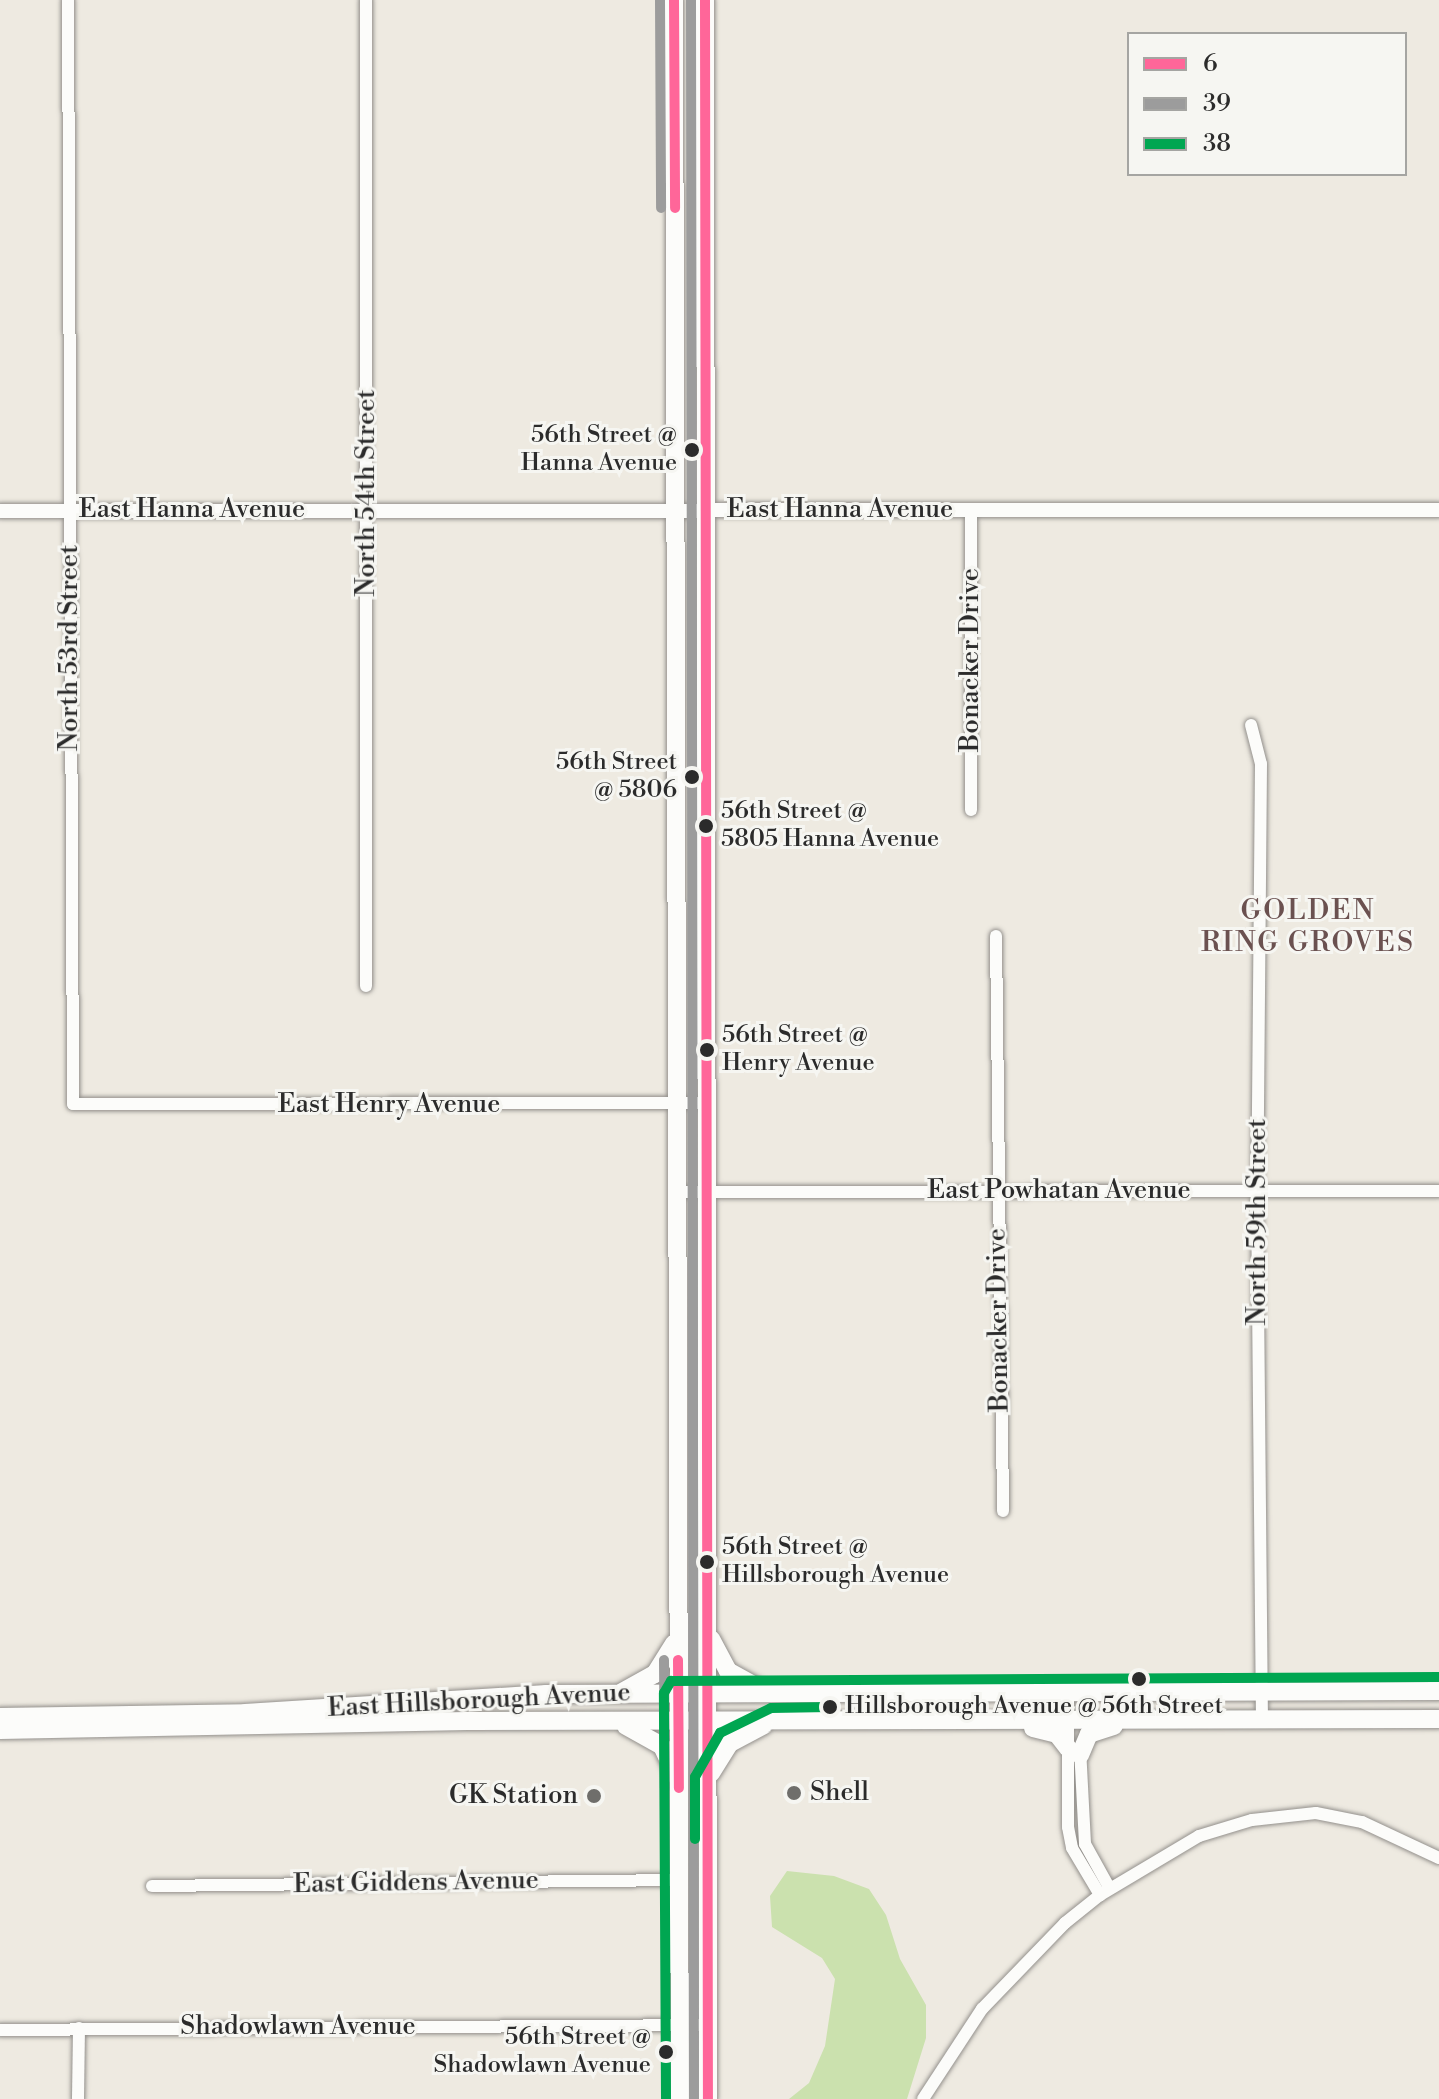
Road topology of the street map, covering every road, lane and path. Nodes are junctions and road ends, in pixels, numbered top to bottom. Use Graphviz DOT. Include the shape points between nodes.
graph roads {
  1 [pos="68,0"];
  2 [pos="366,0"];
  3 [pos="674,0"];
  4 [pos="705,0"];
  5 [pos="676,283"];
  6 [pos="705,283"];
  7 [pos="367,509"];
  8 [pos="677,509"];
  9 [pos="706,509"];
  10 [pos="971,510"];
  11 [pos="1439,510"];
  12 [pos="0,511"];
  13 [pos="70,511"];
  14 [pos="1251,725"];
  15 [pos="706,805"];
  16 [pos="677,806"];
  17 [pos="971,810"];
  18 [pos="996,936"];
  19 [pos="366,986"];
  20 [pos="677,1103"];
  21 [pos="706,1103"];
  22 [pos="73,1104"];
  23 [pos="706,1191"];
  24 [pos="997,1191"];
  25 [pos="1439,1191"];
  26 [pos="679,1192"];
  27 [pos="1257,1192"];
  28 [pos="1003,1511"];
  29 [pos="708,1631"];
  30 [pos="678,1634"];
  31 [pos="1261,1691"];
  32 [pos="1439,1691"];
  33 [pos="708,1692"];
  34 [pos="771,1692"];
  35 [pos="1074,1692"];
  36 [pos="678,1693"];
  37 [pos="618,1694"];
  38 [pos="0,1717"];
  39 [pos="1439,1719"];
  40 [pos="1074,1720"];
  41 [pos="1141,1720"];
  42 [pos="1262,1720"];
  43 [pos="991,1721"];
  44 [pos="616,1722"];
  45 [pos="679,1722"];
  46 [pos="709,1722"];
  47 [pos="774,1722"];
  48 [pos="62,1723"];
  49 [pos="0,1730"];
  50 [pos="1074,1752"];
  51 [pos="709,1780"];
  52 [pos="679,1786"];
  53 [pos="1439,1858"];
  54 [pos="680,1880"];
  55 [pos="152,1886"];
  56 [pos="1105,1892"];
  57 [pos="679,2023"];
  58 [pos="709,2025"];
  59 [pos="79,2028"];
  60 [pos="0,2030"];
  61 [pos="78,2099"];
  62 [pos="680,2099"];
  63 [pos="708,2099"];
  64 [pos="923,2099"];
  1 -- 13 [label="street, North 53rd Street"];
  2 -- 7 [label="street, North 54th Street"];
  3 -- 5 [label="main road"];
  4 -- 6 [label="main road"];
  5 -- 6 [label="main road"];
  5 -- 8 [label="main road"];
  6 -- 9 [label="main road"];
  7 -- 8 [label="street, East Hanna Avenue"];
  7 -- 13 [label="street, East Hanna Avenue"];
  7 -- 19 [label="street, North 54th Street"];
  8 -- 9 [label="street, East Hanna Avenue"];
  8 -- 16 [label="main road"];
  9 -- 10 [label="street, East Hanna Avenue"];
  9 -- 15 [label="main road"];
  10 -- 11 [label="street, East Hanna Avenue"];
  10 -- 17 [label="street, Bonacker Drive"];
  12 -- 13 [label="street, East Hanna Avenue"];
  13 -- 22 [label="street, North 53rd Street"];
  14 -- 27 [label="street, North 59th Street" via="1261,764"];
  15 -- 16 [label="main road"];
  15 -- 21 [label="main road"];
  16 -- 20 [label="main road"];
  18 -- 24 [label="street, Bonacker Drive"];
  20 -- 21 [label="street, East Henry Avenue"];
  20 -- 22 [label="street, East Henry Avenue"];
  20 -- 26 [label="main road"];
  21 -- 23 [label="main road"];
  23 -- 24 [label="street, East Powhatan Avenue"];
  23 -- 26 [label="street, East Powhatan Avenue"];
  23 -- 29 [label="main road"];
  24 -- 27 [label="street, East Powhatan Avenue"];
  24 -- 28 [label="street, Bonacker Drive"];
  25 -- 27 [label="street, East Powhatan Avenue"];
  26 -- 30 [label="main road"];
  27 -- 31 [label="street, North 59th Street"];
  29 -- 33 [label="main road"];
  29 -- 34 [label="main road" via="728,1671"];
  30 -- 36 [label="main road"];
  30 -- 37 [label="main road" via="666,1663"];
  31 -- 32 [label="main road, East Hillsborough Avenue"];
  31 -- 35 [label="main road, East Hillsborough Avenue"];
  31 -- 42 [label="street, North 59th Street"];
  33 -- 34 [label="main road, East Hillsborough Avenue"];
  33 -- 36 [label="main road, East Hillsborough Avenue"];
  33 -- 46 [label="main road"];
  34 -- 35 [label="main road, East Hillsborough Avenue"];
  35 -- 40 [label="street"];
  36 -- 37 [label="main road, East Hillsborough Avenue"];
  36 -- 45 [label="main road"];
  37 -- 48 [label="main road, East Hillsborough Avenue"];
  38 -- 48 [label="main road, East Hillsborough Avenue"];
  39 -- 42 [label="main road, East Hillsborough Avenue"];
  40 -- 41 [label="main road, East Hillsborough Avenue"];
  40 -- 43 [label="main road, East Hillsborough Avenue"];
  40 -- 50 [label="street"];
  41 -- 42 [label="main road, East Hillsborough Avenue"];
  41 -- 50 [label="main road" via="1095,1730"];
  43 -- 47 [label="main road, East Hillsborough Avenue"];
  43 -- 50 [label="main road" via="1047,1730"];
  44 -- 45 [label="main road, East Hillsborough Avenue"];
  44 -- 48 [label="main road, East Hillsborough Avenue"];
  44 -- 52 [label="main road" via="662,1746"];
  45 -- 46 [label="main road, East Hillsborough Avenue"];
  45 -- 52 [label="main road"];
  46 -- 47 [label="main road, East Hillsborough Avenue"];
  46 -- 51 [label="main road"];
  47 -- 51 [label="main road" via="730,1743"];
  48 -- 49 [label="main road, East Hillsborough Avenue"];
  50 -- 56 [label="street" via="1072,1848"];
  51 -- 58 [label="main road"];
  52 -- 54 [label="main road"];
  53 -- 56 [label="street" via="1362,1822 1316,1813 1274,1816 1199,1836"];
  54 -- 55 [label="street, East Giddens Avenue"];
  54 -- 57 [label="main road"];
  56 -- 64 [label="street" via="1002,1985 947,2057"];
  57 -- 58 [label="street, Shadowlawn Avenue"];
  57 -- 59 [label="street, Shadowlawn Avenue"];
  57 -- 62 [label="main road"];
  58 -- 63 [label="main road"];
  59 -- 60 [label="street, Shadowlawn Avenue"];
  59 -- 61 [label="street"];
}
